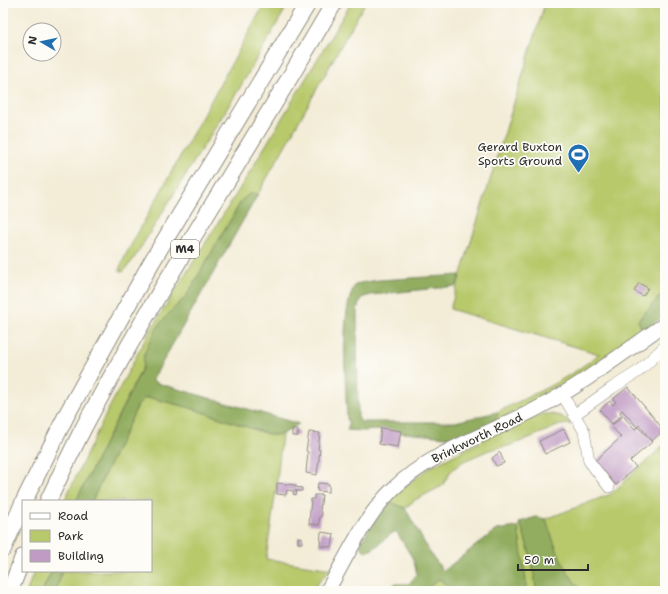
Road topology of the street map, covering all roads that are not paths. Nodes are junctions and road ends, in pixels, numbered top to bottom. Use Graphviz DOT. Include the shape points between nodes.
graph roads {
  1 [pos="308,3"];
  2 [pos="334,3"];
  3 [pos="665,324"];
  4 [pos="664,347"];
  5 [pos="562,394"];
  6 [pos="574,415"];
  7 [pos="609,486"];
  8 [pos="24,500"];
  9 [pos="48,500"];
  10 [pos="22,504"];
  11 [pos="3,549"];
  12 [pos="22,560"];
  13 [pos="10,591"];
  14 [pos="328,591"];
  1 -- 8 [label="highway, M4" via="151,263 67,414"];
  2 -- 9 [label="highway, M4" via="163,286 84,426"];
  3 -- 5 [label="main road, Brinkworth Road"];
  4 -- 6 [label="lane" via="639,371"];
  5 -- 6 [label="lane"];
  5 -- 14 [label="main road, Brinkworth Road" via="531,412 434,458 408,476 372,513"];
  6 -- 7 [label="lane" via="584,431 589,461"];
  10 -- 11 [label="highway, M4"];
  12 -- 13 [label="highway"];
}
